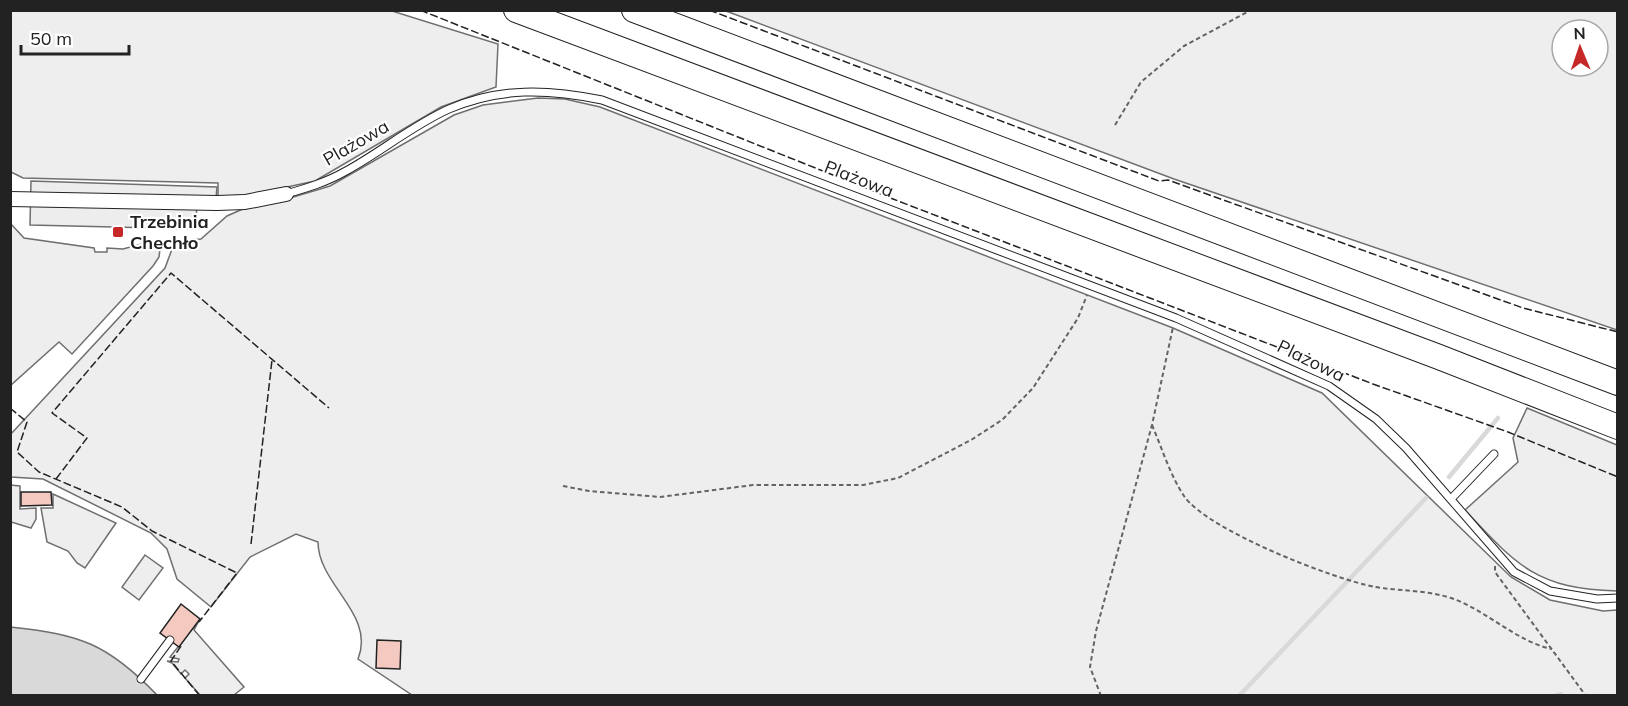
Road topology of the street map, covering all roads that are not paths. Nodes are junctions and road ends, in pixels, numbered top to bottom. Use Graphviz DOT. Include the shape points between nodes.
graph roads {
  1 [pos="516,10"];
  2 [pos="633,10"];
  3 [pos="286,194"];
  4 [pos="10,198"];
  5 [pos="1617,383"];
  6 [pos="1617,427"];
  7 [pos="1494,454"];
  8 [pos="1451,499"];
  9 [pos="1617,598"];
  10 [pos="170,640"];
  11 [pos="141,679"];
  1 -- 6 [label="highway"];
  2 -- 5 [label="highway"];
  3 -- 4 [label="street, Plażowa" via="217,203"];
  3 -- 8 [label="lane, Plażowa" via="346,171 447,110 472,100 516,91 564,92 602,100 1176,318 1329,386 1376,419"];
  7 -- 8 [label="lane"];
  8 -- 9 [label="lane, Plażowa" via="1514,572 1550,591 1597,599"];
  10 -- 11 [label="lane"];
}
